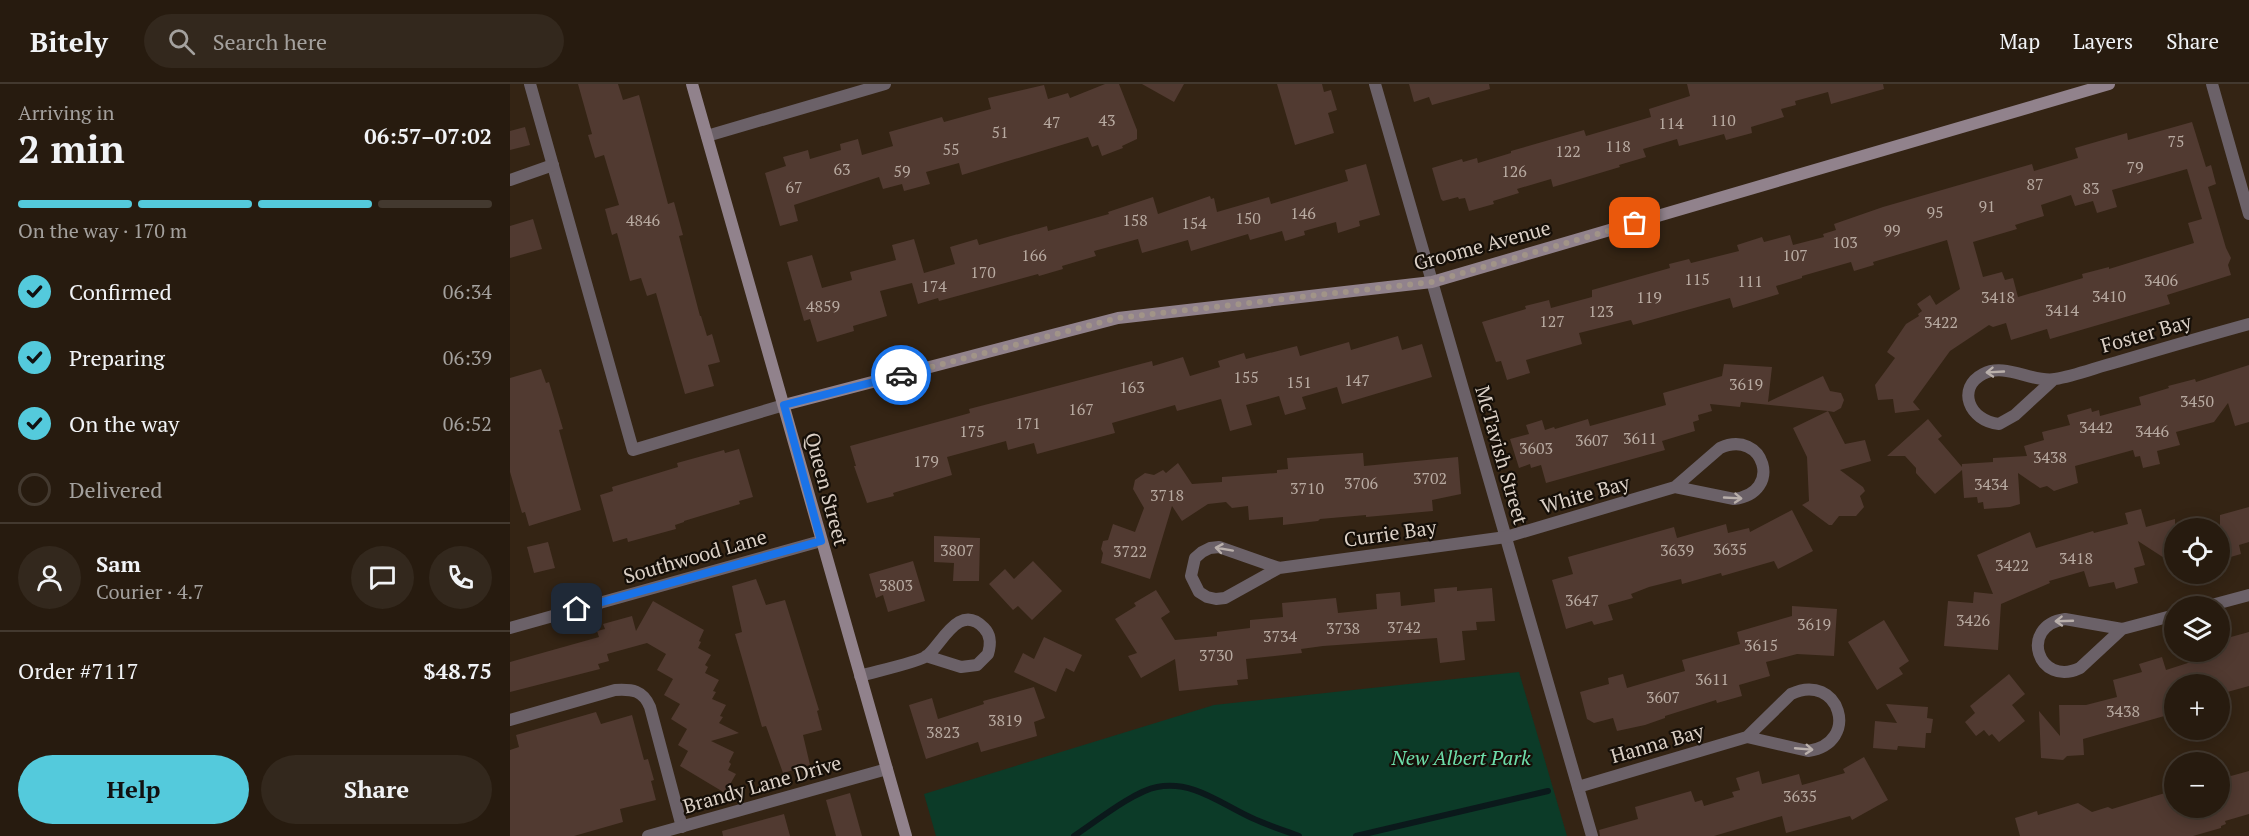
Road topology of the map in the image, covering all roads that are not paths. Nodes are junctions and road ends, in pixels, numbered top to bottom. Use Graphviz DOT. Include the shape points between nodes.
graph roads {
  1 [pos="530,84"];
  2 [pos="692,84"];
  3 [pos="885,84"];
  4 [pos="1375,84"];
  5 [pos="2109,84"];
  6 [pos="2212,84"];
  7 [pos="707,136"];
  8 [pos="553,165"];
  9 [pos="510,180"];
  10 [pos="2249,214"];
  11 [pos="1432,282"];
  12 [pos="2249,324"];
  13 [pos="2053,380"];
  14 [pos="784,405"];
  15 [pos="1676,487"];
  16 [pos="1506,537"];
  17 [pos="821,541"];
  18 [pos="1279,568"];
  19 [pos="2249,595"];
  20 [pos="2230,600"];
  21 [pos="2164,618"];
  22 [pos="510,628"];
  23 [pos="2122,629"];
  24 [pos="926,656"];
  25 [pos="860,676"];
  26 [pos="510,720"];
  27 [pos="1747,737"];
  28 [pos="887,769"];
  29 [pos="1578,786"];
  30 [pos="682,826"];
  31 [pos="648,836"];
  32 [pos="906,836"];
  33 [pos="1592,836"];
  1 -- 8 [label="street"];
  2 -- 7 [label="street, Queen Street"];
  3 -- 7 [label="street"];
  4 -- 11 [label="street, McTavish Street"];
  5 -- 11 [label="street, Groome Avenue"];
  6 -- 10 [label="street"];
  7 -- 14 [label="street, Queen Street"];
  8 -- 9 [label="street"];
  8 -- 14 [label="street" via="633,450"];
  11 -- 14 [label="street, Groome Avenue" via="1118,318"];
  11 -- 16 [label="street, McTavish Street"];
  12 -- 13 [label="street, Foster Bay"];
  13 -- 13 [label="street, Foster Bay, one-way" via="2002,371 1983,373 1971,386 1970,405 1981,419 1999,424 2008,421"];
  14 -- 17 [label="street, Queen Street"];
  15 -- 15 [label="street, White Bay, one-way" via="1743,498 1751,495 1762,481 1763,464 1746,445 1728,444"];
  15 -- 16 [label="street, White Bay"];
  16 -- 18 [label="street, Currie Bay"];
  16 -- 29 [label="street, McTavish Street"];
  17 -- 22 [label="street, Southwood Lane"];
  17 -- 25 [label="street, Queen Street"];
  18 -- 18 [label="street, Currie Bay, one-way" via="1219,547 1196,558 1191,576 1199,592 1216,599 1225,598"];
  19 -- 20 [label="street"];
  21 -- 23 [label="street"];
  23 -- 23 [label="street, one-way" via="2057,620 2043,629 2039,653 2048,667 2072,672"];
  24 -- 24 [label="street" via="961,667 977,665 988,654 990,638 973,621 957,623"];
  24 -- 25 [label="street"];
  25 -- 28 [label="street, Queen Street"];
  26 -- 30 [label="street" via="615,690 632,689 640,693 650,707"];
  27 -- 27 [label="street, Hanna Bay, one-way" via="1817,750 1826,746 1838,730 1838,711 1819,690 1800,690"];
  27 -- 29 [label="street, Hanna Bay"];
  28 -- 30 [label="street, Brandy Lane Drive"];
  28 -- 32 [label="street, Queen Street"];
  29 -- 33 [label="street, McTavish Street"];
  30 -- 31 [label="street, Brandy Lane Drive"];
}
